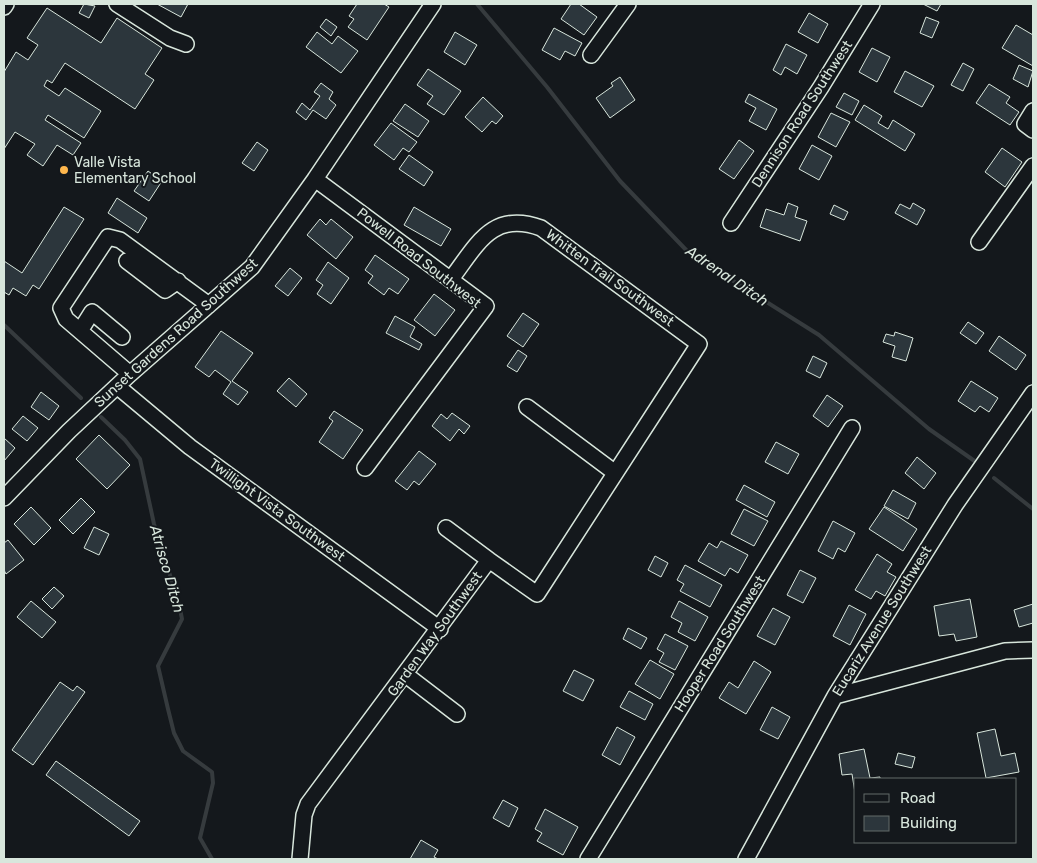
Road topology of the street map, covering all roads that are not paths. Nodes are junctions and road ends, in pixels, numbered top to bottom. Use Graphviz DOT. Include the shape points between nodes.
graph roads {
  1 [pos="6,4"];
  2 [pos="117,4"];
  3 [pos="433,4"];
  4 [pos="628,4"];
  5 [pos="872,4"];
  6 [pos="4,7"];
  7 [pos="186,44"];
  8 [pos="591,55"];
  9 [pos="1033,166"];
  10 [pos="315,179"];
  11 [pos="731,223"];
  12 [pos="979,242"];
  13 [pos="126,261"];
  14 [pos="451,279"];
  15 [pos="178,281"];
  16 [pos="209,305"];
  17 [pos="80,331"];
  18 [pos="122,337"];
  19 [pos="699,344"];
  20 [pos="130,374"];
  21 [pos="115,388"];
  22 [pos="1033,393"];
  23 [pos="527,407"];
  24 [pos="852,428"];
  25 [pos="365,468"];
  26 [pos="614,472"];
  27 [pos="4,498"];
  28 [pos="446,528"];
  29 [pos="489,560"];
  30 [pos="440,629"];
  31 [pos="1033,650"];
  32 [pos="406,675"];
  33 [pos="835,696"];
  34 [pos="457,714"];
  35 [pos="300,859"];
  36 [pos="588,859"];
  37 [pos="746,859"];
  1 -- 6 [label="street"];
  2 -- 7 [label="street" via="170,38"];
  3 -- 10 [label="street, Sunset Gardens Road Southwest"];
  4 -- 8 [label="street"];
  5 -- 11 [label="street, Dennison Road Southwest"];
  9 -- 12 [label="street"];
  10 -- 14 [label="street, Powell Road Southwest"];
  10 -- 16 [label="street, Sunset Gardens Road Southwest" via="252,267"];
  13 -- 15 [label="street" via="165,290"];
  14 -- 19 [label="street, Whitten Trail Southwest" via="484,235 497,226 525,222 541,228"];
  14 -- 25 [label="street, Powell Road Southwest" via="486,306"];
  15 -- 16 [label="street"];
  15 -- 17 [label="street" via="120,240 108,237 61,308 66,319"];
  16 -- 20 [label="street, Sunset Gardens Road Southwest"];
  17 -- 18 [label="street" via="92,312"];
  17 -- 20 [label="street"];
  19 -- 26 [label="street, Garden Way Southwest"];
  20 -- 21 [label="street, Sunset Gardens Road Southwest"];
  21 -- 27 [label="street, Sunset Gardens Road Southwest"];
  21 -- 30 [label="street, Twillight Vista Southwest" via="190,447"];
  22 -- 33 [label="street, Eucariz Avenue Southwest" via="955,505"];
  23 -- 26 [label="street"];
  24 -- 36 [label="street, Hooper Road Southwest"];
  26 -- 29 [label="street, Garden Way Southwest" via="537,594"];
  28 -- 29 [label="street"];
  29 -- 30 [label="street, Garden Way Southwest"];
  30 -- 32 [label="street, Garden Way Southwest"];
  31 -- 33 [label="street" via="1005,651"];
  32 -- 34 [label="street"];
  32 -- 35 [label="street, Garden Way Southwest" via="308,804"];
  33 -- 37 [label="street, Eucariz Avenue Southwest"];
}
